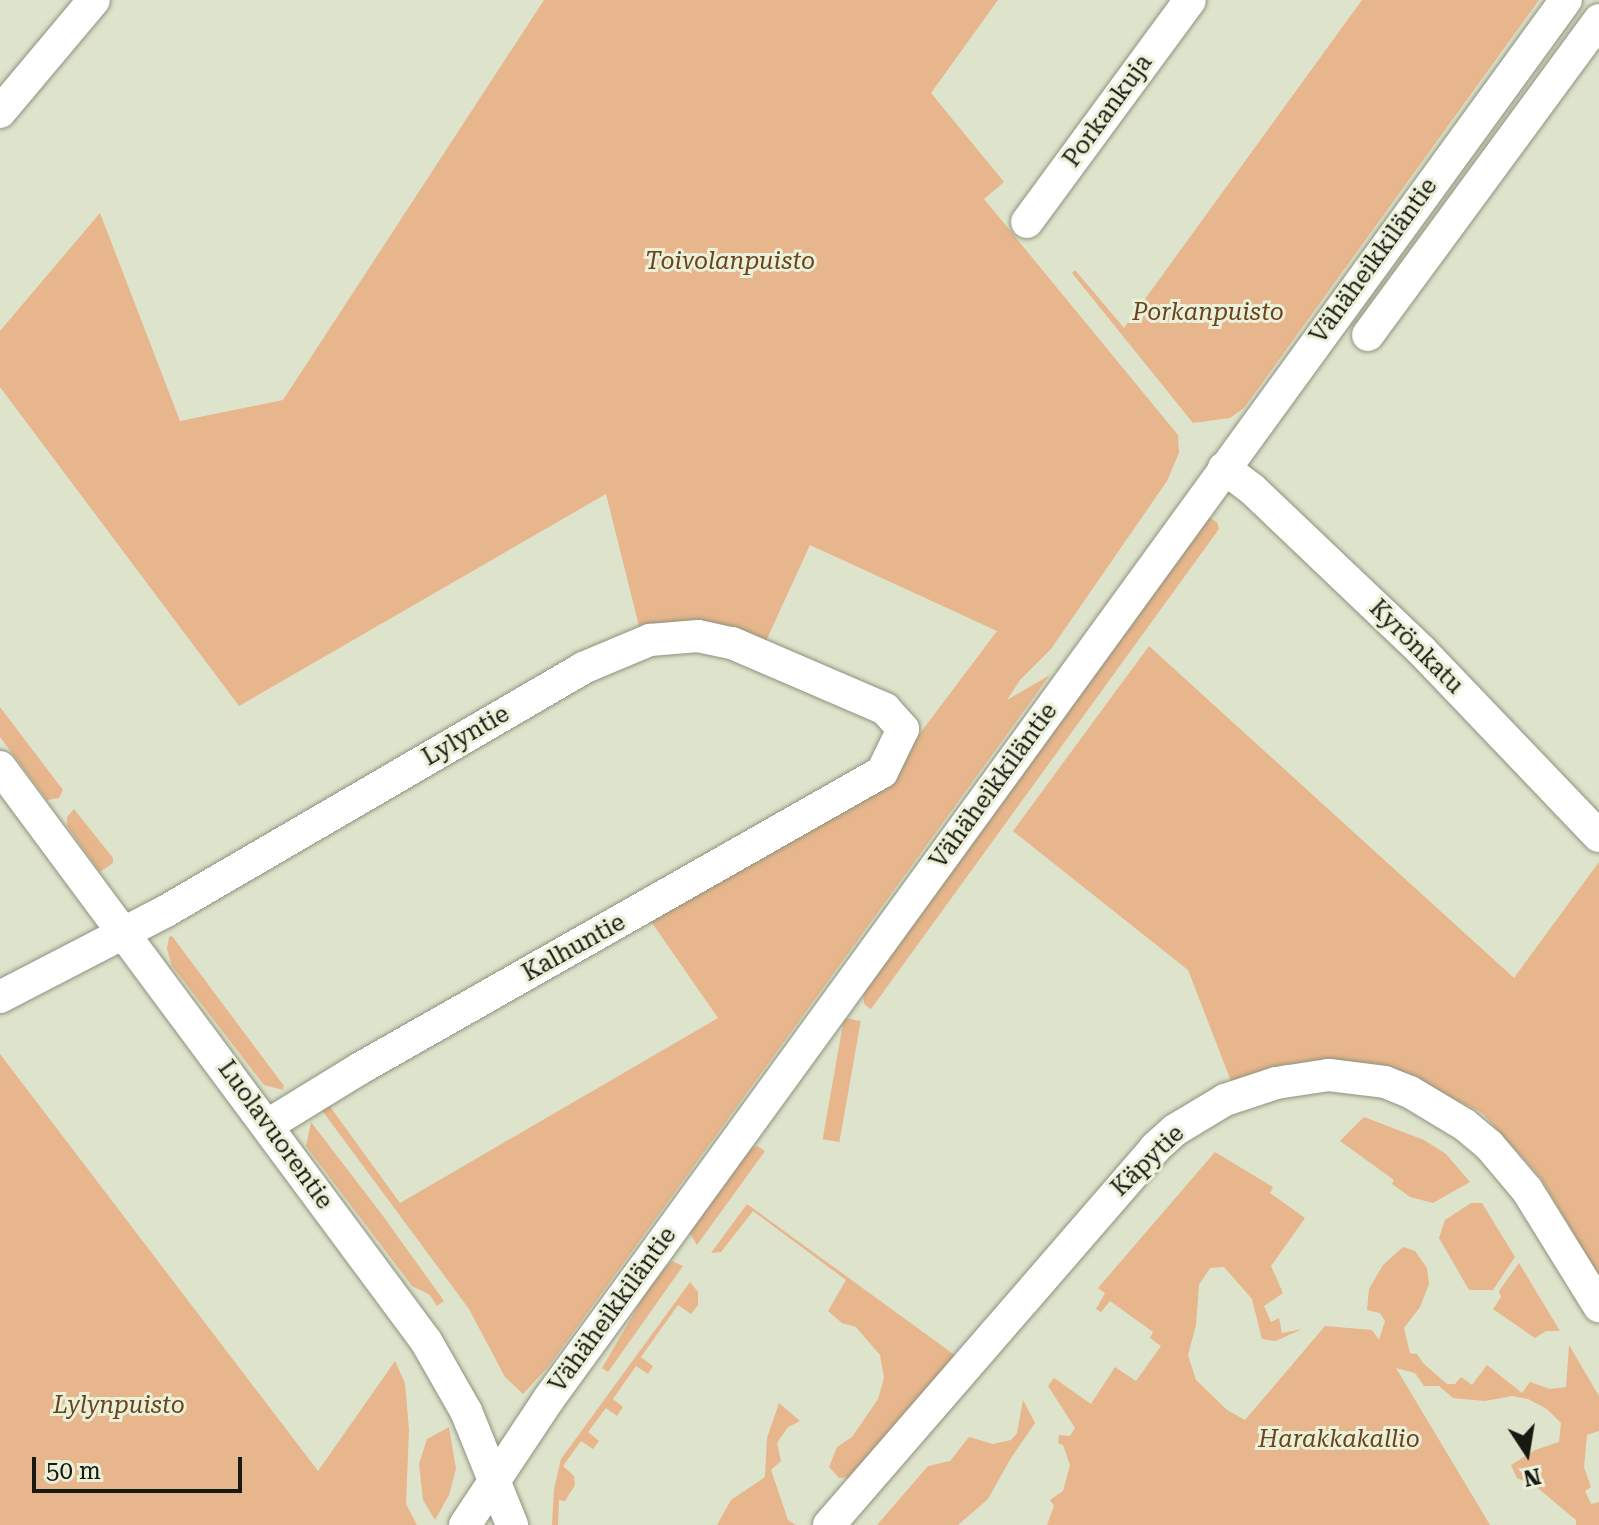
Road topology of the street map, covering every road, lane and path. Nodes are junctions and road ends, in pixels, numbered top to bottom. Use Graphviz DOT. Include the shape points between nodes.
graph roads {
  1 [pos="94,0"];
  2 [pos="1190,0"];
  3 [pos="1566,0"];
  4 [pos="1599,20"];
  5 [pos="1528,50"];
  6 [pos="1561,70"];
  7 [pos="0,112"];
  8 [pos="1027,222"];
  9 [pos="1368,335"];
  10 [pos="1224,468"];
  11 [pos="0,767"];
  12 [pos="882,772"];
  13 [pos="1597,825"];
  14 [pos="126,932"];
  15 [pos="0,997"];
  16 [pos="268,1125"];
  17 [pos="1599,1306"];
  18 [pos="495,1481"];
  19 [pos="465,1525"];
  20 [pos="512,1525"];
  21 [pos="829,1525"];
  1 -- 7 [label="street"];
  2 -- 8 [label="street, Porkankuja"];
  3 -- 5 [label="street, Vähäheikkiläntie"];
  4 -- 6 [label="street, Vähäheikkiläntie"];
  5 -- 6 [label="street"];
  5 -- 10 [label="street, Vähäheikkiläntie"];
  6 -- 9 [label="street, Vähäheikkiläntie"];
  10 -- 13 [label="street, Kyrönkatu" via="1422,651"];
  10 -- 18 [label="street, Vähäheikkiläntie" via="548,1400"];
  11 -- 14 [label="street, Luolavuorentie"];
  12 -- 14 [label="street, Lylyntie" via="903,729 885,709 732,643 664,636 583,668"];
  12 -- 16 [label="street, Kalhuntie"];
  14 -- 15 [label="street, Lylyntie"];
  14 -- 16 [label="street, Luolavuorentie"];
  16 -- 18 [label="street, Luolavuorentie" via="426,1341 466,1411"];
  17 -- 21 [label="street, Käpytie" via="1510,1167 1465,1125 1385,1082 1304,1077 1250,1090 1175,1130 1136,1168"];
  18 -- 19 [label="street, Vähäheikkiläntie"];
  18 -- 20 [label="street, Luolavuorentie"];
}
